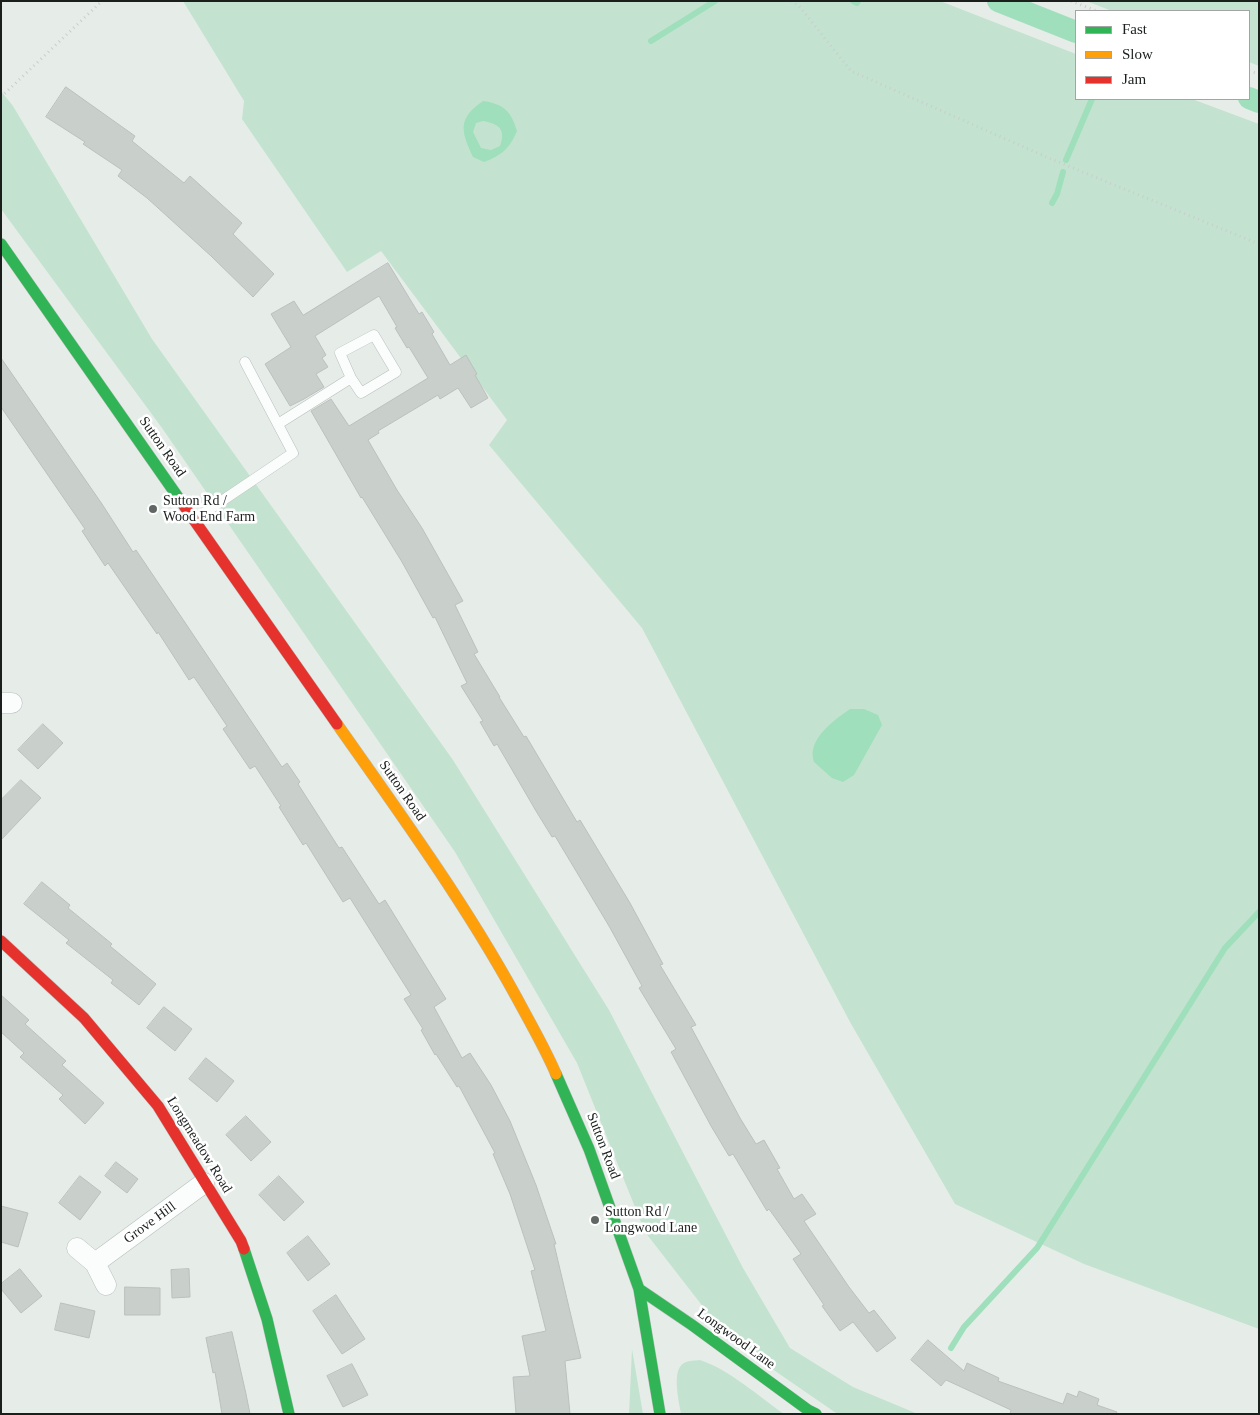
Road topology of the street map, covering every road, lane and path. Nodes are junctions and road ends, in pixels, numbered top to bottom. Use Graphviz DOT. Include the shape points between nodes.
graph roads {
  1 [pos="102,1"];
  2 [pos="791,1"];
  3 [pos="1071,1"];
  4 [pos="1094,10"];
  5 [pos="1,98"];
  6 [pos="1,244"];
  7 [pos="1259,244"];
  8 [pos="245,362"];
  9 [pos="351,378"];
  10 [pos="278,424"];
  11 [pos="194,520"];
  12 [pos="1,941"];
  13 [pos="204,1182"];
  14 [pos="76,1248"];
  15 [pos="95,1263"];
  16 [pos="106,1285"];
  17 [pos="639,1289"];
  18 [pos="811,1412"];
  19 [pos="289,1414"];
  20 [pos="660,1414"];
  1 -- 5 [label="path"];
  2 -- 7 [label="path" via="799,6 851,71 1051,160"];
  3 -- 4 [label="path"];
  6 -- 11 [label="main road, Sutton Road"];
  8 -- 10 [label="lane"];
  9 -- 9 [label="lane" via="361,393 396,372 374,334 340,354"];
  9 -- 10 [label="lane"];
  10 -- 11 [label="lane" via="293,453"];
  11 -- 17 [label="main road, Sutton Road" via="435,864 510,985 553,1066 589,1149"];
  12 -- 13 [label="main road, Longmeadow Road" via="84,1018 158,1106"];
  13 -- 15 [label="street, Grove Hill"];
  13 -- 19 [label="main road, Longmeadow Road" via="241,1241 266,1319"];
  14 -- 15 [label="street"];
  15 -- 16 [label="street"];
  17 -- 18 [label="main road, Longwood Lane"];
  17 -- 20 [label="main road, Sutton Road"];
}
